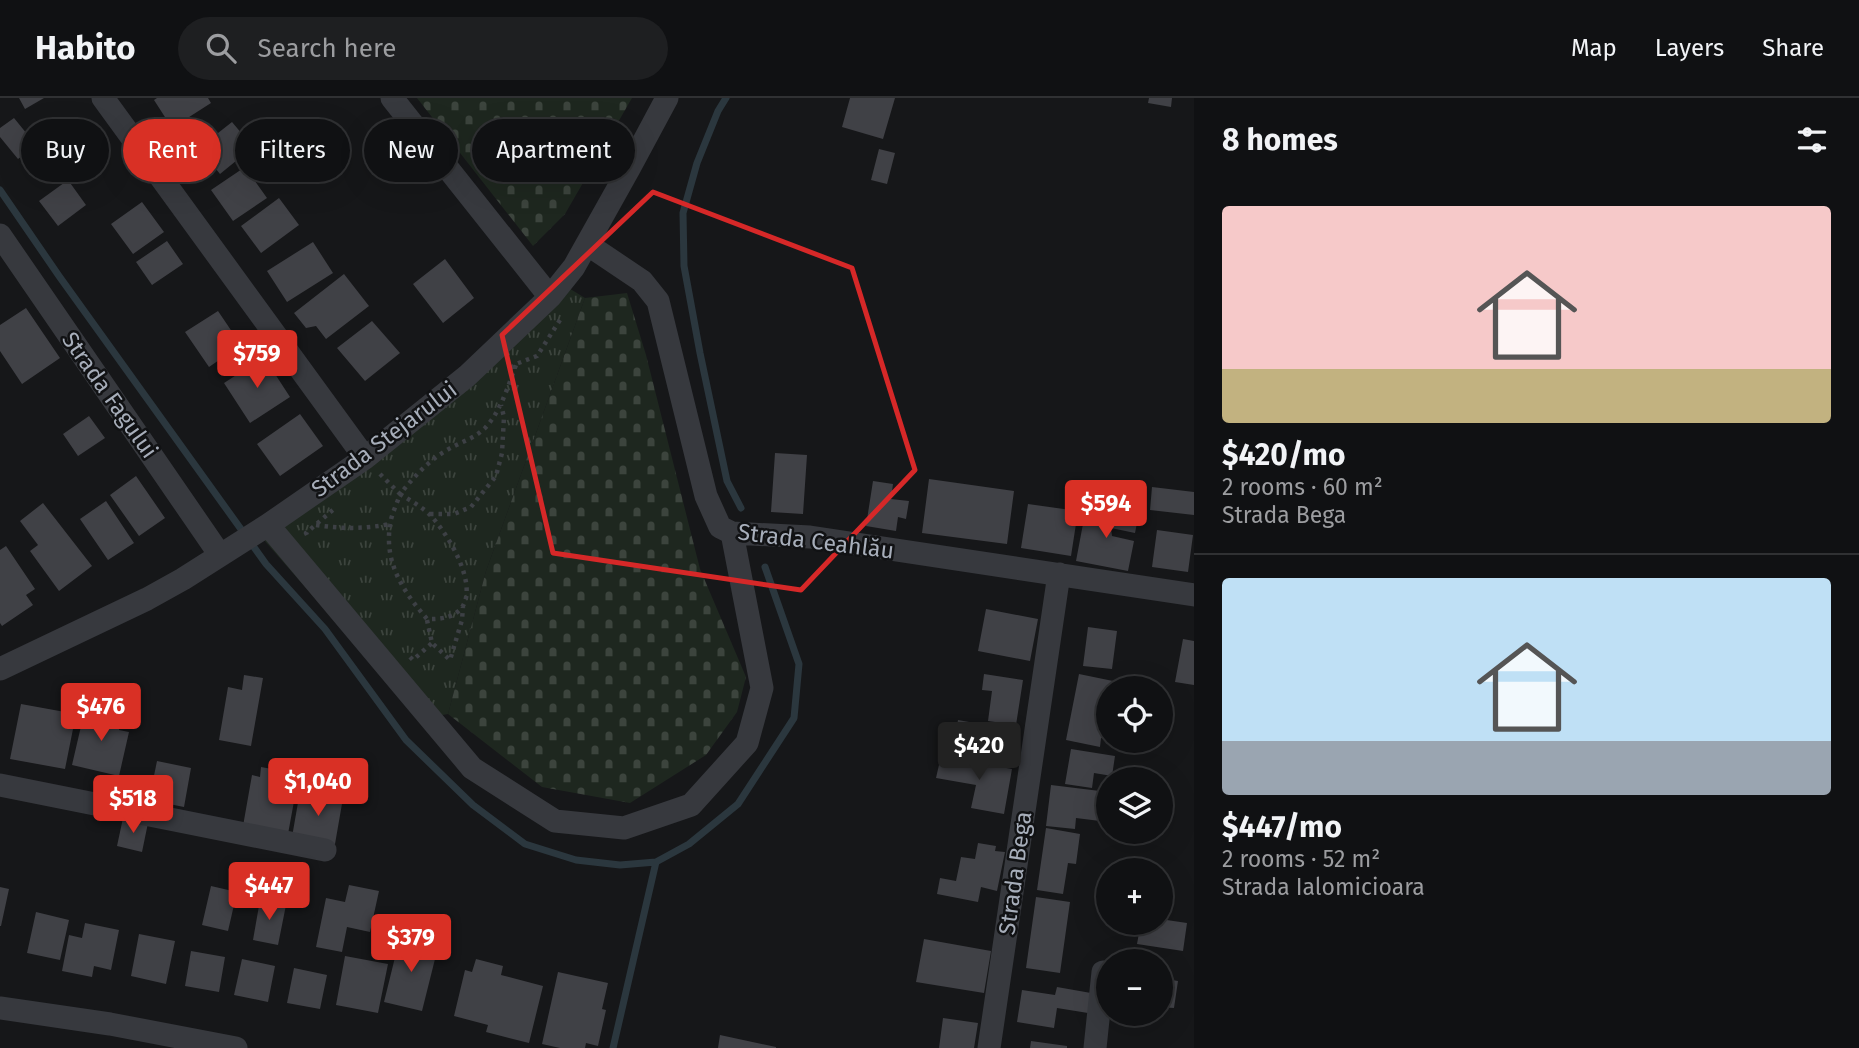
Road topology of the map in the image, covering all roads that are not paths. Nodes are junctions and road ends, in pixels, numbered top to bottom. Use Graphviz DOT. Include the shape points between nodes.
graph roads {
  1 [pos="103,98"];
  2 [pos="392,98"];
  3 [pos="667,98"];
  4 [pos="2,241"];
  5 [pos="587,244"];
  6 [pos="558,304"];
  7 [pos="365,458"];
  8 [pos="263,528"];
  9 [pos="732,533"];
  10 [pos="226,551"];
  11 [pos="1059,574"];
  12 [pos="1194,595"];
  13 [pos="0,669"];
  14 [pos="0,785"];
  15 [pos="325,850"];
  16 [pos="0,1008"];
  17 [pos="1097,1026"];
  18 [pos="236,1048"];
  19 [pos="989,1048"];
  20 [pos="1095,1048"];
  1 -- 7 [label="street"];
  2 -- 6 [label="street"];
  3 -- 5 [label="street, Strada Stejarului"];
  4 -- 10 [label="street, Strada Fagului"];
  5 -- 6 [label="street, Strada Stejarului"];
  5 -- 9 [label="street, Strada Ceahlău" via="642,281 658,301 705,496 720,527"];
  6 -- 7 [label="street, Strada Stejarului"];
  7 -- 8 [label="street, Strada Stejarului"];
  8 -- 9 [label="street" via="472,768 555,821 624,828 691,805 747,743 762,688"];
  8 -- 10 [label="street, Strada Stejarului"];
  9 -- 11 [label="street, Strada Ceahlău" via="810,537"];
  10 -- 13 [label="street, Strada Stejarului" via="147,599"];
  11 -- 12 [label="street, Strada Ceahlău"];
  11 -- 19 [label="street, Strada Bega"];
  14 -- 15 [label="street"];
  16 -- 18 [label="street"];
  17 -- 20 [label="street"];
}
